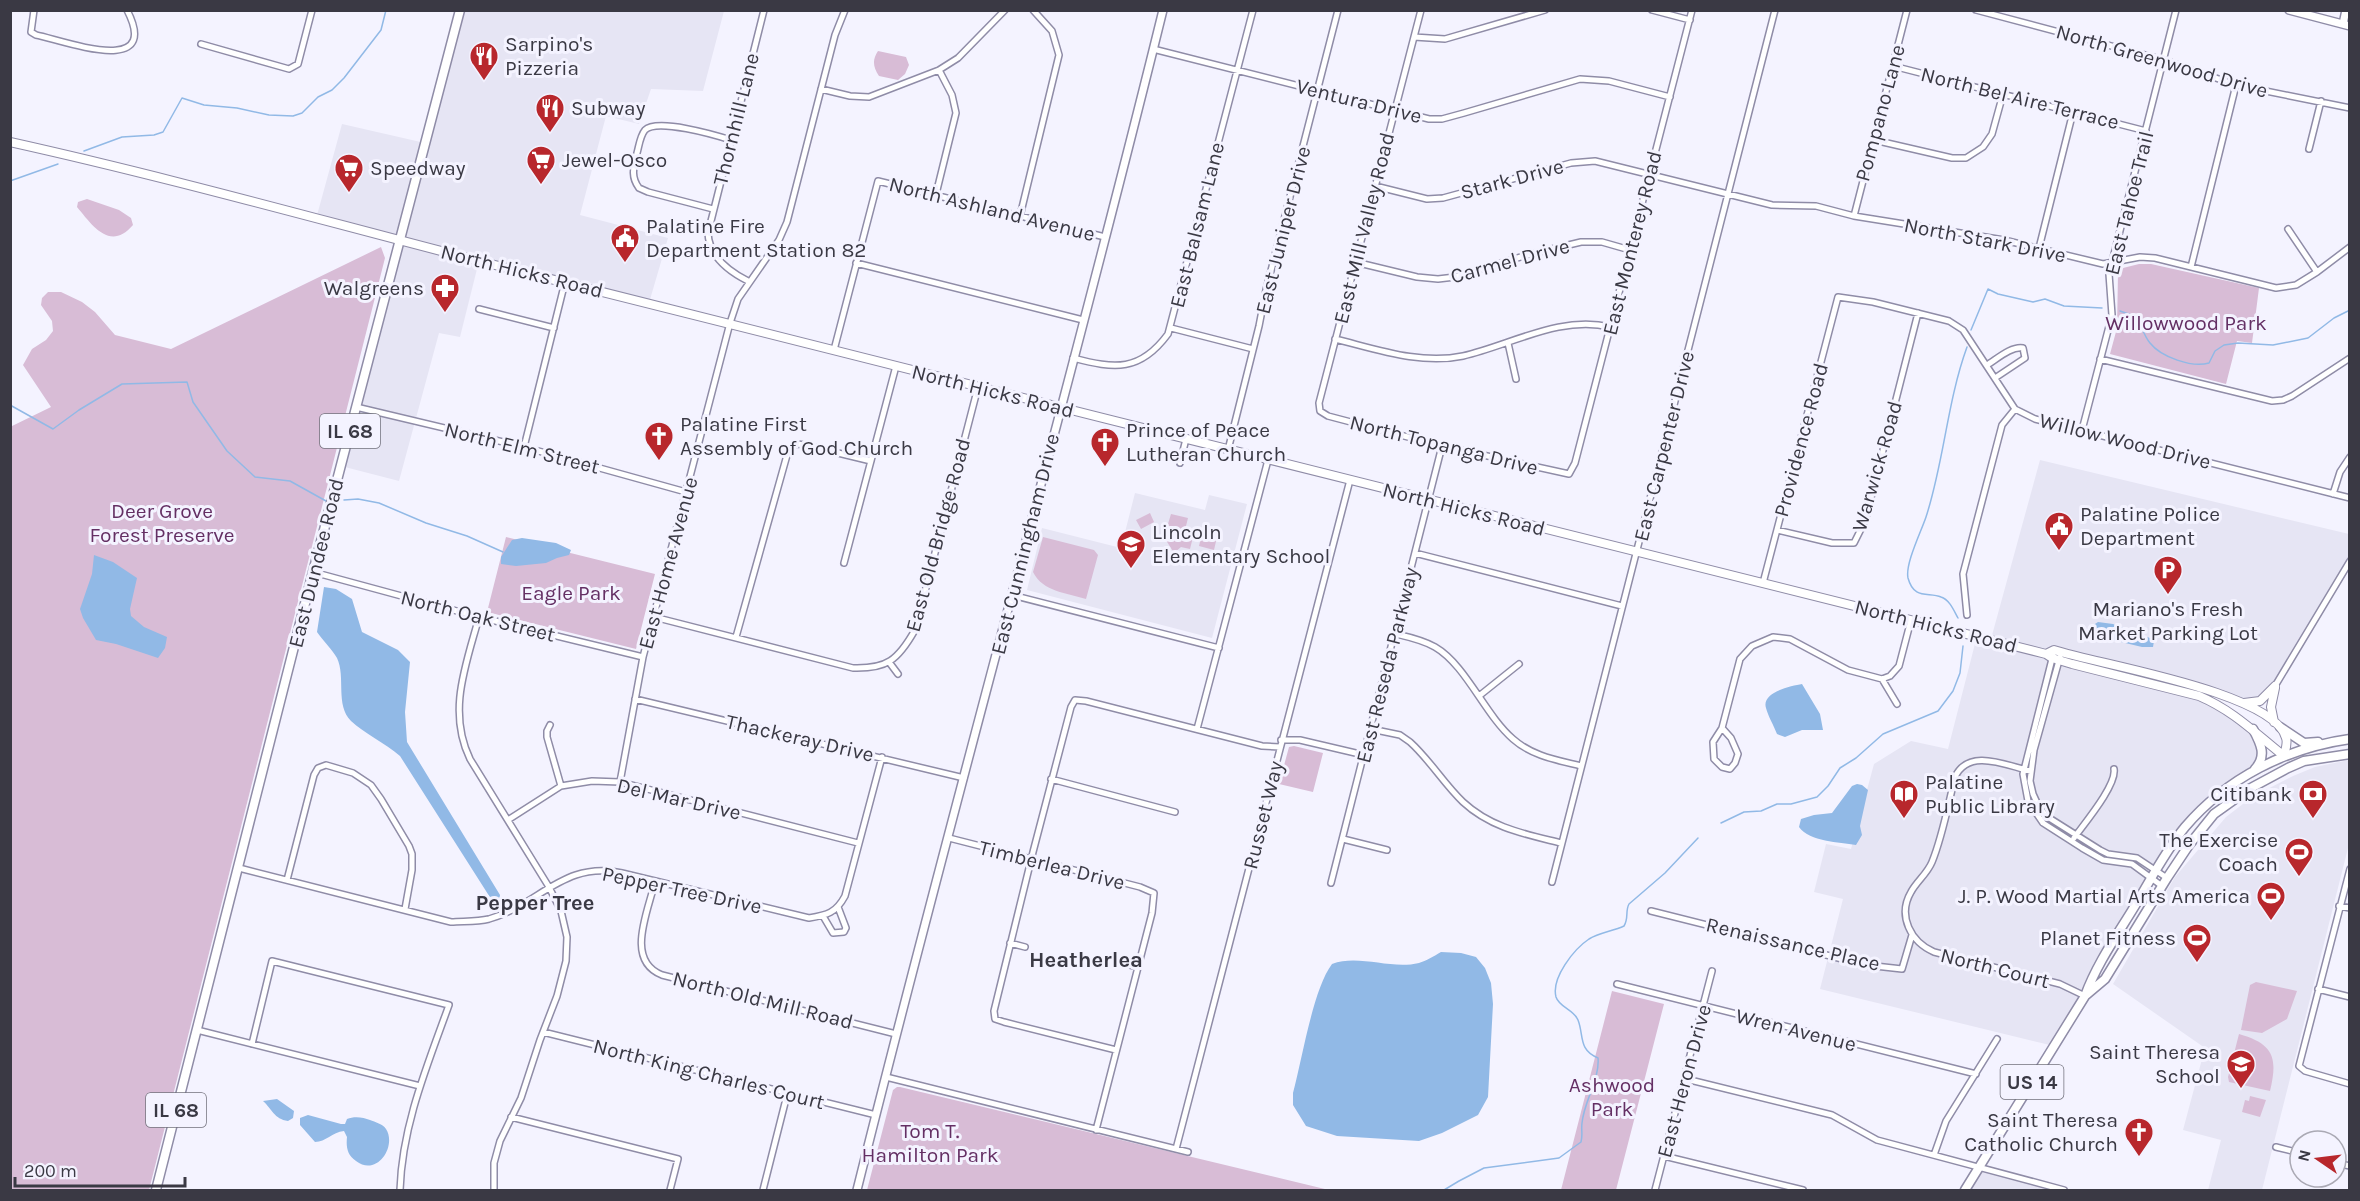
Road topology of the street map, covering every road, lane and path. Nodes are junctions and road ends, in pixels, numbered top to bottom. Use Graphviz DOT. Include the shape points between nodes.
graph roads {
  1 [pos="34,10"];
  2 [pos="127,10"];
  3 [pos="312,10"];
  4 [pos="460,10"];
  5 [pos="764,10"];
  6 [pos="845,10"];
  7 [pos="1005,10"];
  8 [pos="1033,10"];
  9 [pos="1163,10"];
  10 [pos="1253,10"];
  11 [pos="1338,10"];
  12 [pos="1421,10"];
  13 [pos="1545,10"];
  14 [pos="1652,10"];
  15 [pos="1692,10"];
  16 [pos="1775,10"];
  17 [pos="1907,10"];
  18 [pos="1976,10"];
  19 [pos="2176,10"];
  20 [pos="2289,10"];
  21 [pos="2346,10"];
  22 [pos="1690,20"];
  23 [pos="2346,25"];
  24 [pos="1414,37"];
  25 [pos="201,44"];
  26 [pos="1153,49"];
  27 [pos="2164,60"];
  28 [pos="1893,66"];
  29 [pos="939,70"];
  30 [pos="1237,71"];
  31 [pos="2236,86"];
  32 [pos="821,89"];
  33 [pos="1317,91"];
  34 [pos="2003,94"];
  35 [pos="1670,97"];
  36 [pos="2321,101"];
  37 [pos="2349,108"];
  38 [pos="1394,111"];
  39 [pos="2073,112"];
  40 [pos="2146,131"];
  41 [pos="731,140"];
  42 [pos="1874,140"];
  43 [pos="10,142"];
  44 [pos="2309,149"];
  45 [pos="1650,173"];
  46 [pos="1375,186"];
  47 [pos="936,194"];
  48 [pos="1728,194"];
  49 [pos="713,209"];
  50 [pos="1020,216"];
  51 [pos="1854,216"];
  52 [pos="2288,228"];
  53 [pos="1105,237"];
  54 [pos="399,240"];
  55 [pos="2349,247"];
  56 [pos="2039,248"];
  57 [pos="1630,250"];
  58 [pos="1355,262"];
  59 [pos="2113,262"];
  60 [pos="856,263"];
  61 [pos="2191,267"];
  62 [pos="2317,272"];
  63 [pos="748,281"];
  64 [pos="565,282"];
  65 [pos="1838,297"];
  66 [pos="479,309"];
  67 [pos="1918,313"];
  68 [pos="1083,320"];
  69 [pos="730,323"];
  70 [pos="1610,327"];
  71 [pos="554,328"];
  72 [pos="1171,328"];
  73 [pos="1335,339"];
  74 [pos="1508,343"];
  75 [pos="1253,349"];
  76 [pos="834,350"];
  77 [pos="1073,358"];
  78 [pos="2349,358"];
  79 [pos="2100,359"];
  80 [pos="1987,365"];
  81 [pos="896,366"];
  82 [pos="1995,378"];
  83 [pos="1516,379"];
  84 [pos="978,387"];
  85 [pos="356,407"];
  86 [pos="1060,408"];
  87 [pos="2015,409"];
  88 [pos="1320,411"];
  89 [pos="2082,430"];
  90 [pos="1186,439"];
  91 [pos="1442,446"];
  92 [pos="524,447"];
  93 [pos="1228,450"];
  94 [pos="2349,457"];
  95 [pos="1268,460"];
  96 [pos="871,461"];
  97 [pos="1180,463"];
  98 [pos="1569,474"];
  99 [pos="1350,480"];
  100 [pos="686,492"];
  101 [pos="2333,494"];
  102 [pos="2349,498"];
  103 [pos="1429,500"];
  104 [pos="1777,530"];
  105 [pos="1637,552"];
  106 [pos="1415,553"];
  107 [pos="2349,561"];
  108 [pos="844,563"];
  109 [pos="313,572"];
  110 [pos="1763,583"];
  111 [pos="1012,595"];
  112 [pos="1622,606"];
  113 [pos="1967,615"];
  114 [pos="479,617"];
  115 [pos="654,617"];
  116 [pos="1911,620"];
  117 [pos="1396,634"];
  118 [pos="736,637"];
  119 [pos="1219,648"];
  120 [pos="2054,655"];
  121 [pos="643,657"];
  122 [pos="890,662"];
  123 [pos="1519,664"];
  124 [pos="898,674"];
  125 [pos="1882,679"];
  126 [pos="2190,684"];
  127 [pos="2275,686"];
  128 [pos="2169,688"];
  129 [pos="1479,696"];
  130 [pos="635,699"];
  131 [pos="2243,703"];
  132 [pos="1897,704"];
  133 [pos="550,725"];
  134 [pos="2277,725"];
  135 [pos="1722,728"];
  136 [pos="1197,729"];
  137 [pos="1371,729"];
  138 [pos="2253,729"];
  139 [pos="2349,739"];
  140 [pos="2333,741"];
  141 [pos="1280,743"];
  142 [pos="2349,754"];
  143 [pos="1364,755"];
  144 [pos="2284,756"];
  145 [pos="882,757"];
  146 [pos="2304,761"];
  147 [pos="1581,766"];
  148 [pos="2024,769"];
  149 [pos="2114,769"];
  150 [pos="2254,770"];
  151 [pos="2031,771"];
  152 [pos="964,778"];
  153 [pos="1051,779"];
  154 [pos="620,782"];
  155 [pos="561,786"];
  156 [pos="2238,796"];
  157 [pos="1175,812"];
  158 [pos="508,820"];
  159 [pos="2076,835"];
  160 [pos="949,838"];
  161 [pos="1343,839"];
  162 [pos="2072,842"];
  163 [pos="858,843"];
  164 [pos="1561,843"];
  165 [pos="1387,850"];
  166 [pos="1031,860"];
  167 [pos="239,868"];
  168 [pos="2349,868"];
  169 [pos="2154,875"];
  170 [pos="287,880"];
  171 [pos="656,881"];
  172 [pos="1552,882"];
  173 [pos="2164,882"];
  174 [pos="1331,883"];
  175 [pos="549,887"];
  176 [pos="2339,906"];
  177 [pos="838,908"];
  178 [pos="405,909"];
  179 [pos="2349,909"];
  180 [pos="1651,911"];
  181 [pos="823,916"];
  182 [pos="1912,935"];
  183 [pos="1010,943"];
  184 [pos="1025,947"];
  185 [pos="1122,963"];
  186 [pos="1138,967"];
  187 [pos="1712,971"];
  188 [pos="1617,984"];
  189 [pos="2318,989"];
  190 [pos="2085,996"];
  191 [pos="2349,997"];
  192 [pos="1703,1007"];
  193 [pos="197,1030"];
  194 [pos="543,1032"];
  195 [pos="896,1034"];
  196 [pos="1997,1040"];
  197 [pos="252,1044"];
  198 [pos="1116,1050"];
  199 [pos="1976,1074"];
  200 [pos="886,1077"];
  201 [pos="1686,1079"];
  202 [pos="2349,1084"];
  203 [pos="420,1086"];
  204 [pos="787,1095"];
  205 [pos="876,1115"];
  206 [pos="511,1118"];
  207 [pos="1096,1130"];
  208 [pos="2276,1147"];
  209 [pos="1176,1149"];
  210 [pos="2288,1150"];
  211 [pos="1188,1152"];
  212 [pos="1934,1155"];
  213 [pos="1664,1156"];
  214 [pos="1980,1169"];
  215 [pos="156,1191"];
  216 [pos="400,1191"];
  217 [pos="494,1191"];
  218 [pos="670,1191"];
  219 [pos="763,1191"];
  220 [pos="857,1191"];
  221 [pos="1656,1191"];
  222 [pos="1803,1191"];
  223 [pos="1965,1191"];
  224 [pos="2064,1191"];
  1 -- 2 [label="street" via="31,32 111,52 128,48 133,41 136,33"];
  3 -- 25 [label="street" via="298,64 289,69"];
  4 -- 54 [label="main road, East Dundee Road / IL 68"];
  5 -- 41 [label="street, Thornhill Lane"];
  6 -- 32 [label="street, East Home Avenue"];
  7 -- 29 [label="street" via="958,58"];
  8 -- 50 [label="street" via="1052,31 1059,54"];
  9 -- 26 [label="street, East Cunningham Drive"];
  10 -- 30 [label="street, East Balsam Lane"];
  11 -- 33 [label="street, East Juniper Drive"];
  12 -- 24 [label="street, East Mill Valley Road"];
  13 -- 24 [label="street" via="1445,39"];
  14 -- 22 [label="street"];
  15 -- 22 [label="street, East Monterey Road"];
  16 -- 48 [label="street, East Carpenter Drive"];
  17 -- 28 [label="street, Pompano Lane"];
  18 -- 27 [label="street, North Greenwood Drive"];
  19 -- 27 [label="street, East Tahoe Trail"];
  20 -- 23 [label="street"];
  21 -- 23 [label="street"];
  22 -- 35 [label="street, East Monterey Road"];
  24 -- 38 [label="street, East Mill Valley Road"];
  26 -- 30 [label="street, Ventura Drive"];
  26 -- 53 [label="street, East Cunningham Drive"];
  27 -- 31 [label="street, North Greenwood Drive"];
  27 -- 40 [label="street, East Tahoe Trail"];
  28 -- 34 [label="street, North Bel Aire Terrace"];
  28 -- 42 [label="street, Pompano Lane"];
  29 -- 32 [label="street" via="869,97"];
  29 -- 47 [label="street" via="956,113"];
  30 -- 33 [label="street, Ventura Drive"];
  30 -- 72 [label="street, East Balsam Lane"];
  31 -- 36 [label="street, North Greenwood Drive"];
  31 -- 61 [label="street"];
  32 -- 63 [label="street, East Home Avenue" via="787,222"];
  33 -- 38 [label="street, Ventura Drive"];
  33 -- 75 [label="street, East Juniper Drive"];
  34 -- 39 [label="street, North Bel Aire Terrace"];
  34 -- 42 [label="street" via="1992,134 1983,147 1965,158"];
  35 -- 38 [label="street, Ventura Drive" via="1609,81 1580,79 1442,119"];
  35 -- 45 [label="street, East Monterey Road"];
  36 -- 37 [label="street, North Greenwood Drive"];
  36 -- 44 [label="street"];
  38 -- 46 [label="street, East Mill Valley Road"];
  39 -- 40 [label="street, North Bel Aire Terrace"];
  39 -- 56 [label="street"];
  40 -- 59 [label="street, East Tahoe Trail"];
  41 -- 49 [label="street, Thornhill Lane"];
  41 -- 49 [label="street" via="694,130 653,126 642,135 632,174 639,188"];
  42 -- 51 [label="street, Pompano Lane"];
  43 -- 54 [label="main road, North Hicks Road"];
  45 -- 46 [label="street, Stark Drive" via="1585,161 1432,199"];
  45 -- 48 [label="street, North Stark Drive"];
  45 -- 57 [label="street, East Monterey Road"];
  46 -- 58 [label="street, East Mill Valley Road"];
  47 -- 50 [label="street, North Ashland Avenue"];
  47 -- 60 [label="street, North Ashland Avenue" via="878,181"];
  48 -- 51 [label="street, North Stark Drive" via="1776,206 1816,206"];
  48 -- 105 [label="street, East Carpenter Drive"];
  49 -- 63 [label="street, Thornhill Lane" via="708,232 711,248 720,262"];
  50 -- 53 [label="street, North Ashland Avenue"];
  51 -- 56 [label="street, North Stark Drive"];
  52 -- 62 [label="street"];
  53 -- 68 [label="street, East Cunningham Drive"];
  54 -- 64 [label="main road, North Hicks Road"];
  54 -- 85 [label="main road, East Dundee Road / IL 68"];
  55 -- 62 [label="street, North Stark Drive"];
  56 -- 59 [label="street, North Stark Drive" via="2103,264"];
  57 -- 58 [label="street, Carmel Drive" via="1602,242 1581,242 1438,279"];
  57 -- 70 [label="street, East Monterey Road"];
  58 -- 73 [label="street, East Mill Valley Road"];
  59 -- 61 [label="street, North Stark Drive" via="2140,257"];
  59 -- 79 [label="street, East Tahoe Trail" via="2109,282 2112,315"];
  60 -- 68 [label="street"];
  60 -- 76 [label="street"];
  61 -- 62 [label="street, North Stark Drive" via="2276,288 2296,285"];
  63 -- 69 [label="street, East Home Avenue"];
  64 -- 69 [label="main road, North Hicks Road"];
  64 -- 71 [label="street"];
  65 -- 67 [label="street, Willow Wood Drive"];
  65 -- 104 [label="street, Providence Road"];
  66 -- 71 [label="street"];
  67 -- 80 [label="street, Willow Wood Drive" via="1949,321 1963,330"];
  67 -- 104 [label="street, Warwick Road" via="1865,521 1854,543 1832,543"];
  68 -- 77 [label="street, East Cunningham Drive"];
  69 -- 76 [label="main road, North Hicks Road"];
  69 -- 100 [label="street, East Home Avenue"];
  70 -- 74 [label="street" via="1577,323"];
  70 -- 98 [label="street, East Monterey Road"];
  71 -- 92 [label="street"];
  72 -- 75 [label="street"];
  72 -- 77 [label="street, East Balsam Lane" via="1156,349 1137,362 1107,366"];
  73 -- 74 [label="street" via="1407,356 1439,359"];
  73 -- 88 [label="street, East Mill Valley Road"];
  74 -- 83 [label="street"];
  75 -- 93 [label="street, East Juniper Drive"];
  76 -- 81 [label="main road, North Hicks Road"];
  77 -- 86 [label="street, East Cunningham Drive"];
  78 -- 79 [label="street" via="2292,396 2272,401"];
  79 -- 89 [label="street, East Tahoe Trail"];
  80 -- 82 [label="street, Willow Wood Drive"];
  80 -- 82 [label="street" via="2012,349 2023,348 2025,358"];
  81 -- 84 [label="main road, North Hicks Road"];
  81 -- 96 [label="street"];
  82 -- 87 [label="street, Willow Wood Drive"];
  84 -- 86 [label="main road, North Hicks Road"];
  84 -- 122 [label="street, East Old Bridge Road" via="915,630 905,648"];
  85 -- 92 [label="street, North Elm Street"];
  85 -- 109 [label="main road, East Dundee Road / IL 68"];
  86 -- 90 [label="main road, North Hicks Road"];
  86 -- 111 [label="street, East Cunningham Drive"];
  87 -- 89 [label="street, Willow Wood Drive" via="2035,419"];
  87 -- 113 [label="street" via="2002,425 1963,574"];
  88 -- 91 [label="street, North Topanga Drive"];
  89 -- 101 [label="street, Willow Wood Drive"];
  90 -- 93 [label="main road, North Hicks Road"];
  90 -- 97 [label="street"];
  91 -- 98 [label="street, North Topanga Drive"];
  91 -- 103 [label="street, East Reseda Parkway"];
  92 -- 100 [label="street, North Elm Street"];
  93 -- 95 [label="main road, North Hicks Road"];
  94 -- 101 [label="street"];
  95 -- 99 [label="main road, North Hicks Road"];
  95 -- 119 [label="street"];
  96 -- 108 [label="street"];
  96 -- 118 [label="street" via="805,445 789,448"];
  99 -- 103 [label="main road, North Hicks Road"];
  99 -- 141 [label="street, Russet Way"];
  100 -- 115 [label="street, East Home Avenue"];
  101 -- 102 [label="street, Willow Wood Drive"];
  103 -- 105 [label="main road, North Hicks Road"];
  103 -- 106 [label="street, East Reseda Parkway"];
  104 -- 110 [label="street, Providence Road"];
  105 -- 110 [label="main road, North Hicks Road"];
  105 -- 112 [label="street, East Carpenter Drive"];
  106 -- 112 [label="street"];
  106 -- 117 [label="street, East Reseda Parkway"];
  107 -- 127 [label="street"];
  109 -- 114 [label="street, North Oak Street"];
  109 -- 167 [label="main road, East Dundee Road / IL 68"];
  110 -- 116 [label="main road, North Hicks Road"];
  111 -- 119 [label="street"];
  111 -- 152 [label="street, East Cunningham Drive"];
  112 -- 147 [label="street, East Carpenter Drive"];
  114 -- 121 [label="street, North Oak Street"];
  114 -- 158 [label="street" via="460,684 458,718 470,759"];
  115 -- 118 [label="street"];
  115 -- 121 [label="street, East Home Avenue"];
  116 -- 120 [label="main road, North Hicks Road"];
  116 -- 125 [label="street" via="1899,666"];
  117 -- 129 [label="street" via="1424,642 1445,654"];
  117 -- 137 [label="street, East Reseda Parkway"];
  118 -- 122 [label="street" via="853,668 874,669"];
  119 -- 136 [label="street"];
  120 -- 126 [label="main road, North Hicks Road"];
  120 -- 128 [label="main road, North Hicks Road"];
  120 -- 148 [label="street"];
  120 -- 151 [label="street"];
  121 -- 130 [label="street, East Home Avenue"];
  122 -- 124 [label="street"];
  123 -- 129 [label="street"];
  125 -- 132 [label="street"];
  125 -- 135 [label="street" via="1848,670 1790,639 1763,640 1740,659"];
  126 -- 128 [label="main road"];
  126 -- 131 [label="main road, North Hicks Road"];
  127 -- 131 [label="main road" via="2260,701"];
  127 -- 134 [label="main road" via="2271,707"];
  128 -- 138 [label="main road, North Hicks Road" via="2219,704"];
  129 -- 147 [label="street" via="1505,732 1522,746 1538,755"];
  130 -- 145 [label="street, Thackeray Drive"];
  130 -- 154 [label="street, East Home Avenue"];
  131 -- 134 [label="main road, North Hicks Road"];
  133 -- 155 [label="street" via="547,737"];
  134 -- 140 [label="main road" via="2304,742"];
  134 -- 144 [label="main road" via="2287,739"];
  135 -- 135 [label="street" via="1738,754 1730,769 1714,759 1713,742"];
  136 -- 141 [label="street" via="1262,746"];
  136 -- 153 [label="street" via="1075,700"];
  137 -- 143 [label="street, East Reseda Parkway"];
  137 -- 164 [label="street" via="1400,735 1410,742 1461,800 1489,821"];
  138 -- 144 [label="main road, North Hicks Road"];
  138 -- 150 [label="main road" via="2262,747 2260,763"];
  139 -- 140 [label="main road, US 14"];
  140 -- 144 [label="main road, US 14"];
  141 -- 143 [label="street" via="1300,740"];
  141 -- 209 [label="street, Russet Way"];
  142 -- 146 [label="main road, US 14"];
  143 -- 161 [label="street, East Reseda Parkway"];
  144 -- 146 [label="main road"];
  144 -- 150 [label="main road, US 14"];
  144 -- 156 [label="main road" via="2276,768 2244,786"];
  145 -- 152 [label="street, Thackeray Drive"];
  145 -- 163 [label="street"];
  146 -- 156 [label="main road, US 14"];
  147 -- 164 [label="street, East Carpenter Drive"];
  148 -- 151 [label="street"];
  148 -- 162 [label="street" via="2025,793 2037,817"];
  148 -- 182 [label="street" via="1981,759 1964,764 1958,771 1932,862 1907,898 1905,916"];
  149 -- 159 [label="street" via="2107,791"];
  150 -- 169 [label="main road, US 14" via="2210,800 2184,829"];
  151 -- 159 [label="street" via="2031,787 2038,805 2046,816"];
  152 -- 160 [label="street, East Cunningham Drive"];
  153 -- 157 [label="street"];
  153 -- 166 [label="street"];
  154 -- 155 [label="street, Del Mar Drive"];
  154 -- 163 [label="street, Del Mar Drive"];
  155 -- 158 [label="street, Del Mar Drive"];
  156 -- 173 [label="main road, US 14" via="2202,827"];
  158 -- 175 [label="street"];
  159 -- 162 [label="street"];
  159 -- 169 [label="street" via="2108,854 2137,858"];
  160 -- 166 [label="street, Timberlea Drive"];
  160 -- 195 [label="street, East Cunningham Drive"];
  161 -- 165 [label="street"];
  161 -- 174 [label="street, East Reseda Parkway"];
  162 -- 169 [label="street" via="2103,860 2132,864"];
  163 -- 177 [label="street" via="845,896"];
  164 -- 172 [label="street, East Carpenter Drive"];
  166 -- 183 [label="street"];
  166 -- 186 [label="street, Timberlea Drive" via="1154,893 1154,908"];
  167 -- 170 [label="street, Pepper Tree Drive"];
  167 -- 193 [label="main road, East Dundee Road / IL 68"];
  168 -- 176 [label="street"];
  169 -- 173 [label="street"];
  169 -- 190 [label="main road, US 14"];
  170 -- 178 [label="street, Pepper Tree Drive"];
  170 -- 178 [label="street" via="314,775 318,768 328,766 353,773 371,785 409,846 412,870"];
  171 -- 175 [label="street, Pepper Tree Drive" via="600,870 569,876"];
  171 -- 181 [label="street, Pepper Tree Drive" via="809,918"];
  171 -- 195 [label="street, North Old Mill Road" via="640,942 643,959 652,970"];
  173 -- 190 [label="main road, US 14" via="2105,979"];
  175 -- 178 [label="street, Pepper Tree Drive" via="487,920 451,922"];
  175 -- 194 [label="street" via="561,911 567,937 559,989"];
  176 -- 179 [label="street"];
  176 -- 189 [label="street"];
  177 -- 181 [label="street"];
  177 -- 181 [label="street" via="844,932 833,933"];
  180 -- 182 [label="street, Renaissance Place" via="1866,965 1902,969"];
  182 -- 190 [label="street, North Court" via="1938,954 2060,984"];
  183 -- 184 [label="street"];
  183 -- 198 [label="street" via="995,1019"];
  185 -- 186 [label="street"];
  186 -- 198 [label="street"];
  187 -- 192 [label="street, East Heron Drive"];
  188 -- 192 [label="street, Wren Avenue"];
  189 -- 191 [label="street"];
  189 -- 202 [label="street" via="2300,1068"];
  190 -- 214 [label="main road, US 14"];
  192 -- 199 [label="street, Wren Avenue"];
  192 -- 201 [label="street, East Heron Drive"];
  193 -- 197 [label="street"];
  193 -- 215 [label="main road, IL 68"];
  194 -- 204 [label="street, North King Charles Court"];
  194 -- 206 [label="street"];
  195 -- 200 [label="street, East Cunningham Drive"];
  196 -- 199 [label="street"];
  197 -- 203 [label="street"];
  197 -- 203 [label="street" via="272,961 448,1005"];
  198 -- 207 [label="street"];
  199 -- 212 [label="street" via="1946,1121"];
  200 -- 205 [label="street, East Cunningham Drive"];
  200 -- 207 [label="street"];
  201 -- 212 [label="street" via="1832,1115 1877,1140"];
  201 -- 213 [label="street, East Heron Drive"];
  203 -- 216 [label="street" via="404,1142"];
  204 -- 205 [label="street, North King Charles Court"];
  204 -- 219 [label="street"];
  205 -- 220 [label="street, East Cunningham Drive"];
  206 -- 217 [label="street" via="494,1163"];
  206 -- 218 [label="street" via="678,1159"];
  207 -- 209 [label="street"];
  208 -- 210 [label="street"];
  209 -- 211 [label="street"];
  212 -- 214 [label="street"];
  213 -- 221 [label="street, East Heron Drive"];
  213 -- 222 [label="street"];
  214 -- 223 [label="main road, US 14"];
  214 -- 224 [label="street"];
}
